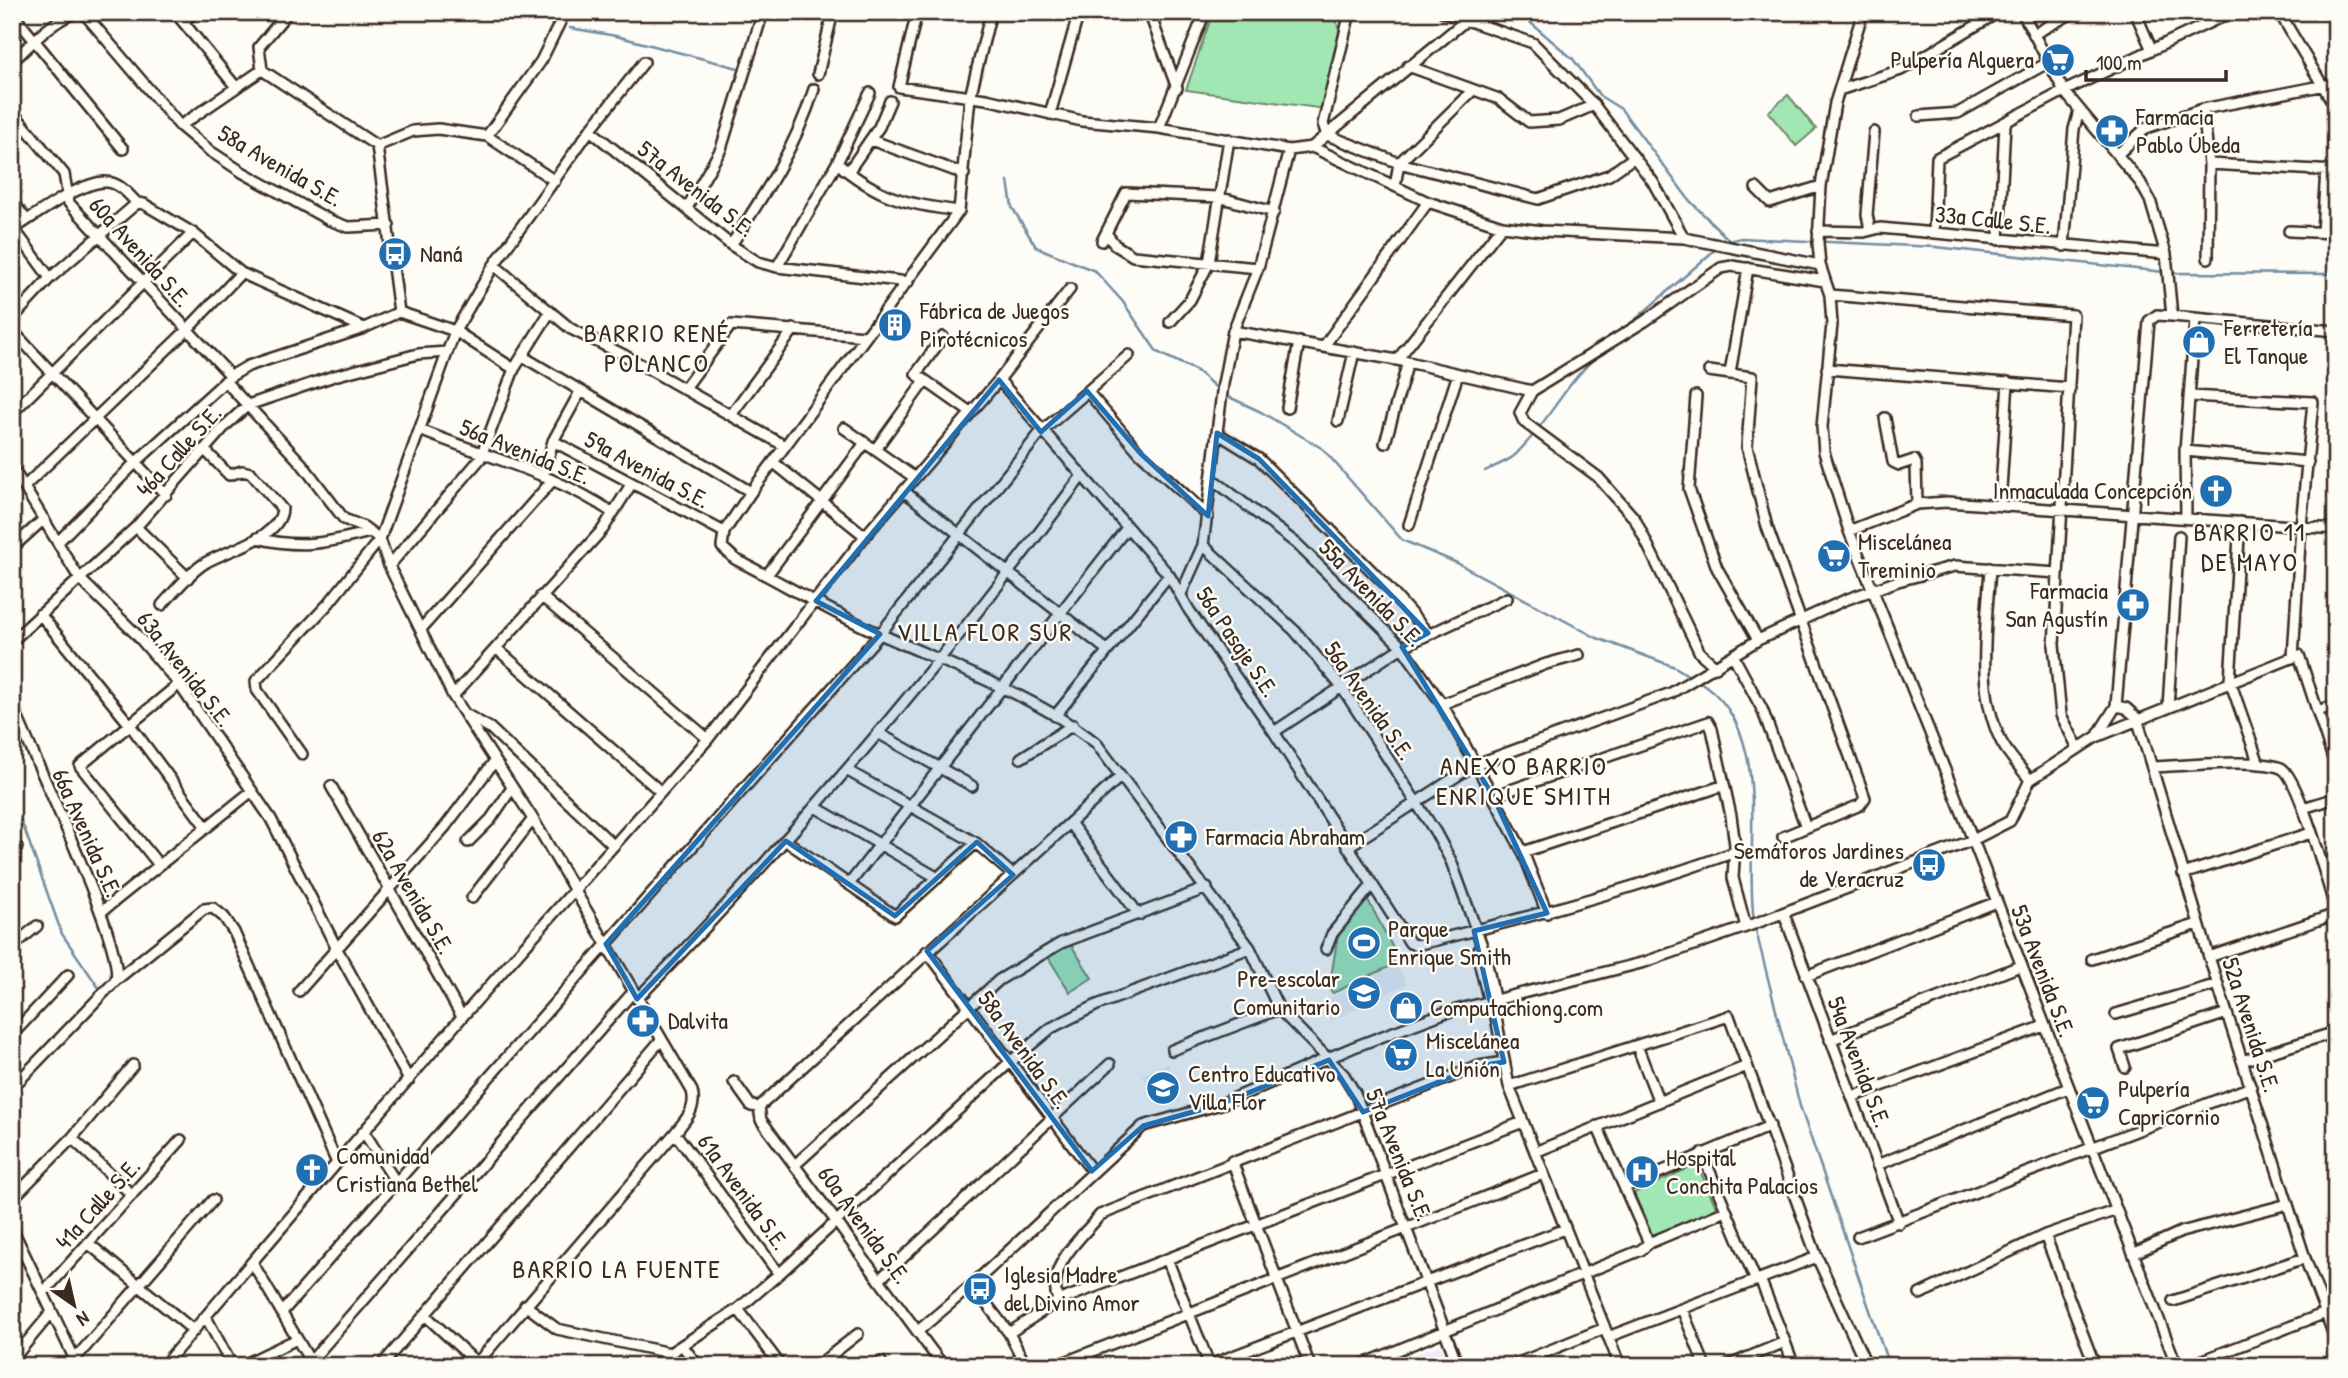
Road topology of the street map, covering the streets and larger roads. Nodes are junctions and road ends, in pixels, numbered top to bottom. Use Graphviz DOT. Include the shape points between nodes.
graph roads {
  1 [pos="81,12"];
  2 [pos="175,12"];
  3 [pos="193,12"];
  4 [pos="288,12"];
  5 [pos="565,12"];
  6 [pos="763,12"];
  7 [pos="833,12"];
  8 [pos="916,12"];
  9 [pos="990,12"];
  10 [pos="1079,12"];
  11 [pos="1149,12"];
  12 [pos="1205,12"];
  13 [pos="1350,12"];
  14 [pos="1443,12"];
  15 [pos="1476,12"];
  16 [pos="1871,12"];
  17 [pos="1999,12"];
  18 [pos="2022,12"];
  19 [pos="2074,12"];
  20 [pos="2135,12"];
  21 [pos="2232,12"];
  22 [pos="2279,12"];
  23 [pos="12,13"];
  24 [pos="1863,15"];
  25 [pos="1467,20"];
  26 [pos="184,22"];
  27 [pos="2034,34"];
  28 [pos="34,41"];
  29 [pos="2151,48"];
  30 [pos="12,62"];
  31 [pos="644,62"];
  32 [pos="2049,62"];
  33 [pos="1408,66"];
  34 [pos="262,70"];
  35 [pos="818,74"];
  36 [pos="2336,83"];
  37 [pos="2322,84"];
  38 [pos="236,86"];
  39 [pos="1177,88"];
  40 [pos="814,89"];
  41 [pos="1473,90"];
  42 [pos="1839,90"];
  43 [pos="2064,91"];
  44 [pos="870,93"];
  45 [pos="970,97"];
  46 [pos="890,101"];
  47 [pos="1594,105"];
  48 [pos="2336,108"];
  49 [pos="2203,109"];
  50 [pos="12,111"];
  51 [pos="2079,111"];
  52 [pos="1050,114"];
  53 [pos="1919,116"];
  54 [pos="2005,124"];
  55 [pos="180,126"];
  56 [pos="1159,128"];
  57 [pos="590,130"];
  58 [pos="1874,132"];
  59 [pos="1327,135"];
  60 [pos="487,136"];
  61 [pos="1229,139"];
  62 [pos="871,140"];
  63 [pos="377,146"];
  64 [pos="1312,147"];
  65 [pos="123,149"];
  66 [pos="1289,150"];
  67 [pos="2118,154"];
  68 [pos="1633,158"];
  69 [pos="837,163"];
  70 [pos="1399,163"];
  71 [pos="2209,164"];
  72 [pos="2331,170"];
  73 [pos="848,172"];
  74 [pos="964,174"];
  75 [pos="555,181"];
  76 [pos="1395,186"];
  77 [pos="1821,186"];
  78 [pos="1756,188"];
  79 [pos="66,196"];
  80 [pos="1219,197"];
  81 [pos="12,202"];
  82 [pos="1428,202"];
  83 [pos="137,203"];
  84 [pos="688,208"];
  85 [pos="959,211"];
  86 [pos="1274,212"];
  87 [pos="388,225"];
  88 [pos="1502,226"];
  89 [pos="1870,229"];
  90 [pos="13,230"];
  91 [pos="2288,230"];
  92 [pos="2322,232"];
  93 [pos="193,233"];
  94 [pos="1934,233"];
  95 [pos="2336,233"];
  96 [pos="97,236"];
  97 [pos="1818,236"];
  98 [pos="1684,238"];
  99 [pos="1999,240"];
  100 [pos="731,245"];
  101 [pos="2064,246"];
  102 [pos="2166,254"];
  103 [pos="2208,258"];
  104 [pos="1209,263"];
  105 [pos="494,265"];
  106 [pos="1820,265"];
  107 [pos="777,267"];
  108 [pos="1258,268"];
  109 [pos="1748,268"];
  110 [pos="241,273"];
  111 [pos="50,278"];
  112 [pos="1825,281"];
  113 [pos="908,282"];
  114 [pos="144,283"];
  115 [pos="1070,289"];
  116 [pos="1830,295"];
  117 [pos="399,312"];
  118 [pos="550,313"];
  119 [pos="2172,316"];
  120 [pos="12,319"];
  121 [pos="2194,319"];
  122 [pos="1170,322"];
  123 [pos="365,328"];
  124 [pos="794,329"];
  125 [pos="12,330"];
  126 [pos="186,331"];
  127 [pos="455,331"];
  128 [pos="1233,331"];
  129 [pos="2336,331"];
  130 [pos="866,336"];
  131 [pos="943,337"];
  132 [pos="1299,342"];
  133 [pos="1324,346"];
  134 [pos="447,352"];
  135 [pos="1354,352"];
  136 [pos="1129,355"];
  137 [pos="522,356"];
  138 [pos="1397,360"];
  139 [pos="1408,362"];
  140 [pos="514,369"];
  141 [pos="1827,369"];
  142 [pos="1709,371"];
  143 [pos="54,372"];
  144 [pos="1730,373"];
  145 [pos="1458,374"];
  146 [pos="228,379"];
  147 [pos="999,380"];
  148 [pos="924,382"];
  149 [pos="2008,383"];
  150 [pos="685,388"];
  151 [pos="2070,388"];
  152 [pos="1087,391"];
  153 [pos="1532,391"];
  154 [pos="580,392"];
  155 [pos="1696,396"];
  156 [pos="2189,396"];
  157 [pos="248,405"];
  158 [pos="1287,408"];
  159 [pos="970,412"];
  160 [pos="12,413"];
  161 [pos="731,415"];
  162 [pos="1885,418"];
  163 [pos="96,420"];
  164 [pos="1339,421"];
  165 [pos="844,428"];
  166 [pos="420,430"];
  167 [pos="1041,432"];
  168 [pos="1217,433"];
  169 [pos="552,441"];
  170 [pos="865,443"];
  171 [pos="1385,443"];
  172 [pos="785,446"];
  173 [pos="205,450"];
  174 [pos="875,450"];
  175 [pos="2185,451"];
  176 [pos="481,456"];
  177 [pos="773,462"];
  178 [pos="2308,462"];
  179 [pos="135,463"];
  180 [pos="12,468"];
  181 [pos="1081,477"];
  182 [pos="915,478"];
  183 [pos="1211,478"];
  184 [pos="548,479"];
  185 [pos="632,483"];
  186 [pos="25,486"];
  187 [pos="751,492"];
  188 [pos="905,492"];
  189 [pos="166,495"];
  190 [pos="820,502"];
  191 [pos="1917,504"];
  192 [pos="2000,504"];
  193 [pos="2061,510"];
  194 [pos="2133,512"];
  195 [pos="613,513"];
  196 [pos="1208,516"];
  197 [pos="2186,517"];
  198 [pos="44,519"];
  199 [pos="2241,522"];
  200 [pos="1409,525"];
  201 [pos="2301,526"];
  202 [pos="136,527"];
  203 [pos="2336,528"];
  204 [pos="1126,529"];
  205 [pos="1849,530"];
  206 [pos="370,532"];
  207 [pos="724,532"];
  208 [pos="960,534"];
  209 [pos="865,536"];
  210 [pos="2179,536"];
  211 [pos="257,538"];
  212 [pos="380,539"];
  213 [pos="58,542"];
  214 [pos="1203,545"];
  215 [pos="12,548"];
  216 [pos="389,566"];
  217 [pos="1990,568"];
  218 [pos="2057,573"];
  219 [pos="1009,574"];
  220 [pos="767,575"];
  221 [pos="1169,575"];
  222 [pos="79,578"];
  223 [pos="188,578"];
  224 [pos="1873,590"];
  225 [pos="1181,594"];
  226 [pos="541,596"];
  227 [pos="1507,598"];
  228 [pos="816,601"];
  229 [pos="162,605"];
  230 [pos="40,614"];
  231 [pos="1058,614"];
  232 [pos="1801,621"];
  233 [pos="421,629"];
  234 [pos="1428,633"];
  235 [pos="880,634"];
  236 [pos="1758,640"];
  237 [pos="12,641"];
  238 [pos="1402,647"];
  239 [pos="496,648"];
  240 [pos="1107,650"];
  241 [pos="1580,655"];
  242 [pos="1734,657"];
  243 [pos="2293,657"];
  244 [pos="942,660"];
  245 [pos="1714,668"];
  246 [pos="2230,681"];
  247 [pos="178,684"];
  248 [pos="1341,687"];
  249 [pos="1000,689"];
  250 [pos="453,696"];
  251 [pos="12,703"];
  252 [pos="1441,704"];
  253 [pos="2336,705"];
  254 [pos="2116,706"];
  255 [pos="2168,707"];
  256 [pos="2317,711"];
  257 [pos="465,714"];
  258 [pos="1055,716"];
  259 [pos="2137,718"];
  260 [pos="130,724"];
  261 [pos="1073,724"];
  262 [pos="1275,732"];
  263 [pos="878,733"];
  264 [pos="2096,737"];
  265 [pos="708,739"];
  266 [pos="2078,748"];
  267 [pos="302,754"];
  268 [pos="1021,758"];
  269 [pos="494,762"];
  270 [pos="2259,764"];
  271 [pos="1475,765"];
  272 [pos="939,767"];
  273 [pos="2152,767"];
  274 [pos="2336,768"];
  275 [pos="848,771"];
  276 [pos="1121,776"];
  277 [pos="2030,780"];
  278 [pos="331,786"];
  279 [pos="972,786"];
  280 [pos="1722,786"];
  281 [pos="512,788"];
  282 [pos="252,791"];
  283 [pos="662,792"];
  284 [pos="1493,796"];
  285 [pos="2336,798"];
  286 [pos="1415,802"];
  287 [pos="910,804"];
  288 [pos="815,807"];
  289 [pos="2303,808"];
  290 [pos="533,819"];
  291 [pos="1071,824"];
  292 [pos="206,827"];
  293 [pos="1806,827"];
  294 [pos="2311,833"];
  295 [pos="1783,838"];
  296 [pos="1973,840"];
  297 [pos="786,841"];
  298 [pos="468,842"];
  299 [pos="880,843"];
  300 [pos="976,843"];
  301 [pos="613,845"];
  302 [pos="1349,846"];
  303 [pos="1522,852"];
  304 [pos="1735,852"];
  305 [pos="159,865"];
  306 [pos="2183,874"];
  307 [pos="1013,876"];
  308 [pos="938,878"];
  309 [pos="850,883"];
  310 [pos="1372,885"];
  311 [pos="1207,888"];
  312 [pos="574,889"];
  313 [pos="390,890"];
  314 [pos="472,898"];
  315 [pos="1997,902"];
  316 [pos="101,912"];
  317 [pos="1547,913"];
  318 [pos="2336,913"];
  319 [pos="1784,914"];
  320 [pos="1139,915"];
  321 [pos="2198,924"];
  322 [pos="1752,925"];
  323 [pos="37,926"];
  324 [pos="1474,931"];
  325 [pos="606,944"];
  326 [pos="12,947"];
  327 [pos="1250,948"];
  328 [pos="1326,949"];
  329 [pos="338,951"];
  330 [pos="927,951"];
  331 [pos="2209,957"];
  332 [pos="2092,959"];
  333 [pos="2020,966"];
  334 [pos="68,975"];
  335 [pos="1806,976"];
  336 [pos="116,980"];
  337 [pos="2218,984"];
  338 [pos="299,990"];
  339 [pos="635,996"];
  340 [pos="1493,1003"];
  341 [pos="968,1006"];
  342 [pos="1279,1009"];
  343 [pos="2227,1013"];
  344 [pos="2116,1014"];
  345 [pos="462,1017"];
  346 [pos="2043,1027"];
  347 [pos="2336,1032"];
  348 [pos="12,1035"];
  349 [pos="662,1040"];
  350 [pos="1830,1040"];
  351 [pos="1637,1046"];
  352 [pos="1172,1050"];
  353 [pos="1329,1060"];
  354 [pos="2242,1061"];
  355 [pos="1504,1062"];
  356 [pos="1009,1063"];
  357 [pos="1110,1064"];
  358 [pos="133,1065"];
  359 [pos="1747,1066"];
  360 [pos="2125,1067"];
  361 [pos="409,1080"];
  362 [pos="734,1082"];
  363 [pos="1509,1086"];
  364 [pos="2250,1087"];
  365 [pos="12,1088"];
  366 [pos="2068,1088"];
  367 [pos="1852,1097"];
  368 [pos="1658,1102"];
  369 [pos="759,1107"];
  370 [pos="1363,1112"];
  371 [pos="1051,1121"];
  372 [pos="1523,1122"];
  373 [pos="1597,1126"];
  374 [pos="1770,1126"];
  375 [pos="365,1132"];
  376 [pos="675,1133"];
  377 [pos="72,1138"];
  378 [pos="181,1140"];
  379 [pos="2092,1148"];
  380 [pos="1535,1152"];
  381 [pos="1702,1153"];
  382 [pos="1232,1161"];
  383 [pos="337,1163"];
  384 [pos="796,1164"];
  385 [pos="1877,1165"];
  386 [pos="1092,1171"];
  387 [pos="1387,1172"];
  388 [pos="1543,1174"];
  389 [pos="397,1184"];
  390 [pos="1625,1187"];
  391 [pos="132,1195"];
  392 [pos="12,1199"];
  393 [pos="213,1200"];
  394 [pos="2288,1204"];
  395 [pos="2117,1210"];
  396 [pos="1726,1211"];
  397 [pos="839,1222"];
  398 [pos="1257,1222"];
  399 [pos="1899,1223"];
  400 [pos="1407,1228"];
  401 [pos="12,1229"];
  402 [pos="1565,1229"];
  403 [pos="2045,1235"];
  404 [pos="1858,1237"];
  405 [pos="88,1243"];
  406 [pos="1649,1243"];
  407 [pos="2138,1251"];
  408 [pos="1817,1257"];
  409 [pos="2305,1258"];
  410 [pos="1167,1259"];
  411 [pos="252,1262"];
  412 [pos="779,1274"];
  413 [pos="1583,1274"];
  414 [pos="1277,1278"];
  415 [pos="880,1279"];
  416 [pos="1426,1279"];
  417 [pos="1758,1280"];
  418 [pos="140,1284"];
  419 [pos="972,1285"];
  420 [pos="43,1293"];
  421 [pos="1920,1294"];
  422 [pos="1058,1301"];
  423 [pos="2173,1301"];
  424 [pos="526,1305"];
  425 [pos="738,1309"];
  426 [pos="1682,1309"];
  427 [pos="2336,1309"];
  428 [pos="283,1311"];
  429 [pos="52,1312"];
  430 [pos="1189,1312"];
  431 [pos="2324,1313"];
  432 [pos="425,1315"];
  433 [pos="206,1317"];
  434 [pos="194,1331"];
  435 [pos="918,1331"];
  436 [pos="1297,1331"];
  437 [pos="1446,1332"];
  438 [pos="1606,1332"];
  439 [pos="1009,1333"];
  440 [pos="858,1334"];
  441 [pos="298,1339"];
  442 [pos="2336,1341"];
  443 [pos="1784,1342"];
  444 [pos="682,1345"];
  445 [pos="670,1353"];
  446 [pos="12,1360"];
  447 [pos="77,1362"];
  448 [pos="312,1364"];
  449 [pos="479,1364"];
  450 [pos="1209,1365"];
  451 [pos="163,1366"];
  452 [pos="232,1366"];
  453 [pos="241,1366"];
  454 [pos="381,1366"];
  455 [pos="665,1366"];
  456 [pos="698,1366"];
  457 [pos="781,1366"];
  458 [pos="817,1366"];
  459 [pos="943,1366"];
  460 [pos="1026,1366"];
  461 [pos="1055,1366"];
  462 [pos="1310,1366"];
  463 [pos="1359,1366"];
  464 [pos="1458,1366"];
  465 [pos="1511,1366"];
  466 [pos="1620,1366"];
  467 [pos="1705,1366"];
  468 [pos="1727,1366"];
  469 [pos="1794,1366"];
  470 [pos="1867,1366"];
  471 [pos="2095,1366"];
  472 [pos="2177,1366"];
  473 [pos="2188,1366"];
  1 -- 28 [label="street" via="70,14"];
  1 -- 55 [label="street, 58a Avenida S.E."];
  2 -- 26 [label="street"];
  3 -- 26 [label="street"];
  4 -- 34 [label="street" via="259,47"];
  5 -- 60 [label="street" via="541,61"];
  6 -- 84 [label="street" via="721,149"];
  7 -- 35 [label="street"];
  8 -- 45 [label="street" via="899,87"];
  9 -- 45 [label="street"];
  10 -- 52 [label="street"];
  11 -- 39 [label="street"];
  12 -- 39 [label="street"];
  13 -- 59 [label="street" via="1322,124"];
  14 -- 25 [label="street"];
  15 -- 25 [label="street"];
  16 -- 24 [label="street"];
  17 -- 42 [label="street" via="1902,70"];
  18 -- 27 [label="street"];
  19 -- 27 [label="street"];
  20 -- 29 [label="street"];
  21 -- 29 [label="street"];
  22 -- 37 [label="street"];
  23 -- 28 [label="street"];
  24 -- 42 [label="street, 53a Avenida S.E."];
  25 -- 33 [label="street"];
  25 -- 47 [label="street" via="1533,43"];
  26 -- 38 [label="street"];
  27 -- 32 [label="street"];
  28 -- 30 [label="street"];
  28 -- 65 [label="street"];
  29 -- 43 [label="street"];
  31 -- 57 [label="street"];
  32 -- 43 [label="street"];
  32 -- 53 [label="street" via="1958,113"];
  33 -- 41 [label="street"];
  33 -- 59 [label="street"];
  34 -- 38 [label="street"];
  34 -- 63 [label="street"];
  36 -- 37 [label="street"];
  37 -- 48 [label="street"];
  37 -- 49 [label="street"];
  38 -- 55 [label="street"];
  39 -- 56 [label="street"];
  40 -- 100 [label="street" via="776,177"];
  41 -- 47 [label="street" via="1499,99 1529,122 1559,120"];
  41 -- 70 [label="street"];
  42 -- 77 [label="street, 53a Avenida S.E."];
  43 -- 51 [label="street"];
  43 -- 54 [label="street"];
  44 -- 69 [label="street"];
  45 -- 52 [label="street"];
  45 -- 74 [label="street"];
  46 -- 62 [label="street"];
  47 -- 68 [label="street"];
  49 -- 67 [label="street" via="2146,128"];
  49 -- 71 [label="street"];
  50 -- 79 [label="street, 60a Avenida S.E." via="64,174"];
  51 -- 67 [label="street"];
  51 -- 101 [label="street"];
  52 -- 56 [label="street"];
  54 -- 94 [label="street" via="1937,158"];
  54 -- 99 [label="street"];
  55 -- 87 [label="street, 58a Avenida S.E." via="242,172 329,220 348,227"];
  56 -- 61 [label="street"];
  57 -- 75 [label="street"];
  57 -- 84 [label="street, 57a Avenida S.E."];
  58 -- 89 [label="street" via="1867,215"];
  59 -- 64 [label="street"];
  59 -- 70 [label="street"];
  60 -- 63 [label="street" via="438,128 413,131"];
  60 -- 75 [label="street"];
  61 -- 66 [label="street"];
  61 -- 80 [label="street"];
  62 -- 73 [label="street"];
  62 -- 74 [label="street"];
  63 -- 87 [label="street"];
  64 -- 66 [label="street"];
  64 -- 76 [label="street"];
  66 -- 86 [label="street"];
  67 -- 102 [label="street" via="2150,200"];
  68 -- 70 [label="street" via="1609,175 1538,199"];
  68 -- 98 [label="street" via="1653,182"];
  69 -- 73 [label="street"];
  69 -- 107 [label="street"];
  70 -- 76 [label="street"];
  71 -- 72 [label="street"];
  71 -- 103 [label="street"];
  72 -- 92 [label="street"];
  73 -- 85 [label="street" via="898,201"];
  74 -- 85 [label="street"];
  75 -- 105 [label="street"];
  76 -- 82 [label="street"];
  77 -- 78 [label="street" via="1770,201"];
  77 -- 97 [label="street, 53a Avenida S.E."];
  79 -- 83 [label="street" via="106,182 121,187"];
  79 -- 90 [label="street"];
  79 -- 96 [label="street, 60a Avenida S.E."];
  80 -- 86 [label="street"];
  80 -- 104 [label="street"];
  80 -- 104 [label="street" via="1126,193 1104,237 1133,256"];
  81 -- 90 [label="street" via="23,215"];
  82 -- 88 [label="street"];
  82 -- 133 [label="street"];
  83 -- 93 [label="street"];
  83 -- 96 [label="street"];
  84 -- 100 [label="street, 57a Avenida S.E."];
  85 -- 113 [label="street"];
  86 -- 108 [label="street"];
  87 -- 117 [label="street"];
  88 -- 98 [label="street"];
  88 -- 138 [label="street"];
  89 -- 94 [label="street, 33a Calle S.E."];
  89 -- 97 [label="street, 33a Calle S.E."];
  90 -- 111 [label="street"];
  91 -- 92 [label="street"];
  92 -- 95 [label="street"];
  93 -- 110 [label="street"];
  93 -- 114 [label="street"];
  94 -- 99 [label="street, 33a Calle S.E."];
  96 -- 111 [label="street"];
  96 -- 114 [label="street, 60a Avenida S.E."];
  97 -- 106 [label="street, 53a Avenida S.E."];
  98 -- 106 [label="street"];
  99 -- 101 [label="street, 33a Calle S.E."];
  100 -- 107 [label="street, 57a Avenida S.E."];
  101 -- 102 [label="street, 33a Calle S.E."];
  102 -- 119 [label="street"];
  104 -- 108 [label="street"];
  104 -- 122 [label="street" via="1190,300"];
  105 -- 118 [label="street"];
  105 -- 127 [label="street"];
  106 -- 112 [label="street, 53a Avenida S.E."];
  107 -- 113 [label="street, 57a Avenida S.E."];
  108 -- 128 [label="street"];
  109 -- 112 [label="street"];
  109 -- 144 [label="street"];
  109 -- 153 [label="street" via="1727,266 1713,271 1646,321"];
  110 -- 123 [label="street"];
  110 -- 126 [label="street"];
  111 -- 120 [label="street"];
  112 -- 116 [label="street, 53a Avenida S.E."];
  113 -- 130 [label="street"];
  114 -- 126 [label="street, 60a Avenida S.E."];
  114 -- 143 [label="street"];
  115 -- 147 [label="street"];
  116 -- 141 [label="street, 53a Avenida S.E."];
  116 -- 151 [label="street" via="2073,315"];
  117 -- 123 [label="street"];
  117 -- 127 [label="street"];
  118 -- 137 [label="street"];
  118 -- 150 [label="street" via="587,338"];
  119 -- 121 [label="street"];
  119 -- 194 [label="street" via="2157,315 2146,331"];
  121 -- 129 [label="street"];
  121 -- 156 [label="street"];
  123 -- 146 [label="street" via="248,366"];
  124 -- 130 [label="street"];
  124 -- 150 [label="street" via="731,324"];
  124 -- 161 [label="street"];
  125 -- 143 [label="street"];
  126 -- 146 [label="street, 60a Avenida S.E."];
  126 -- 163 [label="street"];
  127 -- 134 [label="street"];
  127 -- 140 [label="street"];
  128 -- 132 [label="street"];
  128 -- 168 [label="street"];
  130 -- 172 [label="street"];
  131 -- 148 [label="street" via="916,374"];
  132 -- 133 [label="street"];
  132 -- 158 [label="street"];
  133 -- 135 [label="street"];
  134 -- 157 [label="street, 46a Calle S.E." via="418,354 334,376"];
  134 -- 166 [label="street"];
  135 -- 138 [label="street"];
  135 -- 164 [label="street"];
  136 -- 152 [label="street"];
  137 -- 140 [label="street"];
  137 -- 154 [label="street"];
  138 -- 139 [label="street"];
  139 -- 145 [label="street"];
  139 -- 171 [label="street"];
  140 -- 176 [label="street"];
  141 -- 149 [label="street"];
  141 -- 205 [label="street, 53a Avenida S.E." via="1824,453"];
  142 -- 144 [label="street"];
  143 -- 160 [label="street"];
  143 -- 163 [label="street"];
  144 -- 232 [label="street" via="1752,377 1747,447 1767,527"];
  145 -- 153 [label="street"];
  145 -- 200 [label="street"];
  146 -- 157 [label="street, 60a Avenida S.E."];
  146 -- 179 [label="street"];
  147 -- 159 [label="street"];
  147 -- 167 [label="street, 56a Pasaje S.E."];
  148 -- 159 [label="street"];
  148 -- 174 [label="street"];
  149 -- 151 [label="street"];
  149 -- 192 [label="street"];
  150 -- 161 [label="street"];
  151 -- 193 [label="street"];
  152 -- 167 [label="street"];
  152 -- 196 [label="street" via="1140,453"];
  153 -- 245 [label="street" via="1520,413 1524,422 1598,477 1635,519 1700,653"];
  154 -- 169 [label="street"];
  154 -- 187 [label="street"];
  155 -- 236 [label="street" via="1689,489 1717,568"];
  156 -- 175 [label="street"];
  156 -- 178 [label="street" via="2314,402"];
  157 -- 173 [label="street, 46a Calle S.E."];
  157 -- 206 [label="street, 60a Avenida S.E." via="344,519"];
  159 -- 182 [label="street"];
  161 -- 172 [label="street"];
  162 -- 191 [label="street" via="1893,462 1899,465 1914,460 1916,464"];
  163 -- 179 [label="street"];
  163 -- 186 [label="street"];
  165 -- 170 [label="street"];
  166 -- 176 [label="street, 56a Avenida S.E."];
  166 -- 212 [label="street"];
  167 -- 181 [label="street, 56a Pasaje S.E."];
  167 -- 208 [label="street"];
  168 -- 183 [label="street"];
  168 -- 234 [label="street" via="1259,459"];
  169 -- 184 [label="street"];
  169 -- 185 [label="street, 59a Avenida S.E."];
  170 -- 174 [label="street"];
  170 -- 190 [label="street"];
  172 -- 177 [label="street"];
  173 -- 189 [label="street, 46a Calle S.E."];
  173 -- 211 [label="street" via="230,476 251,473 282,509 279,520"];
  174 -- 182 [label="street"];
  175 -- 178 [label="street"];
  175 -- 197 [label="street"];
  176 -- 184 [label="street, 56a Avenida S.E."];
  176 -- 216 [label="street"];
  177 -- 187 [label="street"];
  177 -- 190 [label="street"];
  178 -- 201 [label="street"];
  179 -- 189 [label="street"];
  179 -- 213 [label="street"];
  180 -- 186 [label="street"];
  181 -- 204 [label="street, 56a Pasaje S.E."];
  181 -- 219 [label="street"];
  182 -- 188 [label="street"];
  183 -- 196 [label="street"];
  183 -- 238 [label="street, 55a Avenida S.E." via="1297,544"];
  184 -- 195 [label="street, 56a Avenida S.E."];
  184 -- 233 [label="street"];
  185 -- 195 [label="street"];
  185 -- 207 [label="street, 59a Avenida S.E."];
  186 -- 198 [label="street"];
  187 -- 207 [label="street"];
  188 -- 208 [label="street"];
  188 -- 209 [label="street"];
  189 -- 202 [label="street, 46a Calle S.E."];
  190 -- 209 [label="street"];
  190 -- 220 [label="street"];
  191 -- 192 [label="street"];
  191 -- 205 [label="street"];
  192 -- 193 [label="street"];
  193 -- 194 [label="street"];
  193 -- 218 [label="street"];
  194 -- 197 [label="street"];
  194 -- 254 [label="street"];
  195 -- 226 [label="street"];
  196 -- 214 [label="street"];
  197 -- 199 [label="street"];
  198 -- 213 [label="street"];
  198 -- 215 [label="street"];
  199 -- 201 [label="street"];
  199 -- 246 [label="street"];
  201 -- 203 [label="street"];
  201 -- 243 [label="street"];
  202 -- 222 [label="street, 46a Calle S.E."];
  202 -- 223 [label="street"];
  204 -- 221 [label="street, 56a Pasaje S.E."];
  204 -- 231 [label="street"];
  205 -- 224 [label="street, 53a Avenida S.E."];
  206 -- 211 [label="street" via="305,545 285,546"];
  206 -- 212 [label="street, 60a Avenida S.E."];
  207 -- 220 [label="street, 57a Avenida S.E." via="722,547"];
  208 -- 219 [label="street"];
  208 -- 235 [label="street"];
  209 -- 228 [label="street"];
  210 -- 255 [label="street"];
  211 -- 223 [label="street" via="203,564"];
  212 -- 216 [label="street"];
  212 -- 267 [label="street" via="329,603 256,681 257,690"];
  213 -- 222 [label="street, 63a Avenida S.E."];
  214 -- 225 [label="street"];
  214 -- 248 [label="street, 56a Avenida S.E." via="1295,631"];
  216 -- 233 [label="street"];
  217 -- 218 [label="street"];
  217 -- 224 [label="street" via="1955,566"];
  217 -- 277 [label="street" via="1988,709 2002,743"];
  218 -- 266 [label="street" via="2054,645 2060,704"];
  219 -- 231 [label="street"];
  219 -- 244 [label="street"];
  220 -- 228 [label="street, 57a Avenida S.E."];
  221 -- 225 [label="street, 56a Pasaje S.E."];
  221 -- 240 [label="street"];
  222 -- 230 [label="street, 46a Calle S.E."];
  222 -- 247 [label="street, 63a Avenida S.E."];
  223 -- 229 [label="street"];
  224 -- 232 [label="street"];
  224 -- 296 [label="street, 53a Avenida S.E."];
  225 -- 262 [label="street, 56a Pasaje S.E."];
  226 -- 239 [label="street"];
  226 -- 265 [label="street"];
  227 -- 234 [label="street"];
  228 -- 235 [label="street, 57a Avenida S.E."];
  228 -- 265 [label="street"];
  230 -- 237 [label="street, 46a Calle S.E."];
  230 -- 260 [label="street"];
  231 -- 240 [label="street"];
  231 -- 249 [label="street"];
  232 -- 236 [label="street"];
  232 -- 293 [label="street" via="1865,798 1860,805"];
  233 -- 250 [label="street"];
  234 -- 238 [label="street"];
  235 -- 244 [label="street, 57a Avenida S.E."];
  235 -- 325 [label="street"];
  236 -- 242 [label="street"];
  238 -- 248 [label="street"];
  238 -- 252 [label="street, 55a Avenida S.E."];
  239 -- 250 [label="street"];
  239 -- 283 [label="street"];
  240 -- 258 [label="street"];
  241 -- 252 [label="street"];
  242 -- 245 [label="street"];
  242 -- 293 [label="street" via="1762,709"];
  243 -- 246 [label="street"];
  243 -- 256 [label="street" via="2299,655"];
  244 -- 249 [label="street, 57a Avenida S.E."];
  244 -- 263 [label="street"];
  245 -- 271 [label="street" via="1671,693"];
  246 -- 255 [label="street"];
  246 -- 270 [label="street"];
  247 -- 260 [label="street"];
  247 -- 282 [label="street, 63a Avenida S.E."];
  248 -- 262 [label="street"];
  248 -- 286 [label="street, 56a Avenida S.E."];
  249 -- 258 [label="street, 57a Avenida S.E."];
  249 -- 272 [label="street"];
  250 -- 257 [label="street"];
  251 -- 316 [label="street, 66a Avenida S.E."];
  252 -- 271 [label="street, 55a Avenida S.E."];
  253 -- 256 [label="street"];
  254 -- 259 [label="street"];
  254 -- 264 [label="street"];
  255 -- 259 [label="street"];
  256 -- 274 [label="street"];
  257 -- 269 [label="street"];
  257 -- 301 [label="street" via="490,728"];
  258 -- 261 [label="street, 57a Avenida S.E."];
  259 -- 264 [label="street"];
  259 -- 273 [label="street, 52a Avenida S.E."];
  260 -- 292 [label="street"];
  260 -- 305 [label="street" via="80,766"];
  261 -- 268 [label="street"];
  261 -- 276 [label="street, 57a Avenida S.E." via="1096,743"];
  262 -- 302 [label="street, 56a Pasaje S.E."];
  263 -- 272 [label="street"];
  263 -- 275 [label="street"];
  264 -- 266 [label="street"];
  265 -- 283 [label="street"];
  266 -- 277 [label="street"];
  269 -- 281 [label="street"];
  269 -- 313 [label="street"];
  270 -- 273 [label="street"];
  270 -- 289 [label="street" via="2282,768 2291,777"];
  271 -- 284 [label="street, 55a Avenida S.E."];
  271 -- 286 [label="street"];
  272 -- 279 [label="street"];
  272 -- 287 [label="street"];
  273 -- 306 [label="street, 52a Avenida S.E."];
  275 -- 287 [label="street"];
  275 -- 288 [label="street"];
  276 -- 291 [label="street"];
  276 -- 311 [label="street, 57a Avenida S.E."];
  277 -- 296 [label="street" via="2010,821"];
  278 -- 313 [label="street, 62a Avenida S.E."];
  280 -- 284 [label="street" via="1708,722"];
  280 -- 303 [label="street"];
  280 -- 304 [label="street"];
  281 -- 290 [label="street"];
  281 -- 298 [label="street"];
  282 -- 292 [label="street"];
  282 -- 329 [label="street, 63a Avenida S.E."];
  283 -- 301 [label="street"];
  284 -- 303 [label="street, 55a Avenida S.E."];
  285 -- 289 [label="street"];
  286 -- 302 [label="street"];
  286 -- 324 [label="street, 56a Avenida S.E." via="1451,861"];
  287 -- 299 [label="street"];
  287 -- 300 [label="street"];
  288 -- 297 [label="street"];
  288 -- 299 [label="street"];
  289 -- 294 [label="street"];
  290 -- 312 [label="street"];
  290 -- 314 [label="street"];
  291 -- 307 [label="street"];
  291 -- 320 [label="street"];
  292 -- 305 [label="street"];
  293 -- 295 [label="street"];
  294 -- 306 [label="street"];
  294 -- 318 [label="street"];
  296 -- 315 [label="street, 53a Avenida S.E."];
  296 -- 319 [label="street"];
  297 -- 309 [label="street"];
  297 -- 339 [label="street"];
  299 -- 308 [label="street"];
  299 -- 309 [label="street"];
  300 -- 307 [label="street"];
  300 -- 308 [label="street"];
  301 -- 312 [label="street"];
  302 -- 310 [label="street, 56a Pasaje S.E."];
  303 -- 317 [label="street, 55a Avenida S.E."];
  304 -- 317 [label="street"];
  304 -- 322 [label="street" via="1733,878"];
  305 -- 316 [label="street"];
  306 -- 321 [label="street, 52a Avenida S.E."];
  307 -- 330 [label="street"];
  308 -- 309 [label="street" via="895,916"];
  310 -- 324 [label="street, 56a Pasaje S.E." via="1406,940 1416,945"];
  310 -- 328 [label="street" via="1332,934"];
  311 -- 320 [label="street"];
  311 -- 327 [label="street, 57a Avenida S.E."];
  312 -- 325 [label="street"];
  312 -- 345 [label="street"];
  313 -- 329 [label="street"];
  313 -- 345 [label="street, 62a Avenida S.E."];
  315 -- 333 [label="street, 53a Avenida S.E."];
  315 -- 335 [label="street"];
  316 -- 336 [label="street, 66a Avenida S.E." via="118,969"];
  317 -- 324 [label="street"];
  318 -- 331 [label="street"];
  319 -- 322 [label="street"];
  319 -- 335 [label="street, 54a Avenida S.E."];
  320 -- 341 [label="street" via="1061,943 999,979"];
  321 -- 331 [label="street, 52a Avenida S.E."];
  321 -- 332 [label="street"];
  322 -- 340 [label="street" via="1645,962"];
  323 -- 326 [label="street"];
  324 -- 340 [label="street, 56a Avenida S.E."];
  325 -- 339 [label="street"];
  325 -- 389 [label="street"];
  327 -- 342 [label="street, 57a Avenida S.E."];
  327 -- 356 [label="street" via="1066,1019"];
  329 -- 338 [label="street"];
  329 -- 361 [label="street, 63a Avenida S.E."];
  330 -- 341 [label="street, 58a Avenida S.E."];
  330 -- 369 [label="street"];
  331 -- 337 [label="street, 52a Avenida S.E."];
  333 -- 346 [label="street, 53a Avenida S.E."];
  333 -- 350 [label="street"];
  334 -- 348 [label="street"];
  335 -- 350 [label="street, 54a Avenida S.E."];
  336 -- 365 [label="street"];
  336 -- 383 [label="street" via="204,909 218,910 255,977"];
  337 -- 343 [label="street, 52a Avenida S.E."];
  337 -- 344 [label="street"];
  339 -- 349 [label="street"];
  339 -- 448 [label="street"];
  340 -- 353 [label="street" via="1444,1013"];
  340 -- 355 [label="street, 56a Avenida S.E."];
  341 -- 356 [label="street, 58a Avenida S.E."];
  341 -- 384 [label="street"];
  342 -- 352 [label="street"];
  342 -- 353 [label="street, 57a Avenida S.E."];
  343 -- 354 [label="street, 52a Avenida S.E."];
  343 -- 360 [label="street" via="2119,1049"];
  345 -- 361 [label="street"];
  346 -- 366 [label="street, 53a Avenida S.E."];
  346 -- 367 [label="street"];
  347 -- 354 [label="street"];
  349 -- 376 [label="street" via="695,1101"];
  349 -- 432 [label="street"];
  350 -- 367 [label="street, 54a Avenida S.E."];
  351 -- 359 [label="street" via="1729,1016"];
  351 -- 363 [label="street"];
  351 -- 368 [label="street"];
  353 -- 370 [label="street, 57a Avenida S.E." via="1344,1075"];
  353 -- 386 [label="street" via="1221,1104 1143,1126"];
  354 -- 364 [label="street, 52a Avenida S.E."];
  355 -- 363 [label="street"];
  355 -- 370 [label="street" via="1479,1066"];
  356 -- 371 [label="street, 58a Avenida S.E."];
  356 -- 397 [label="street"];
  357 -- 371 [label="street"];
  358 -- 377 [label="street"];
  359 -- 368 [label="street"];
  359 -- 374 [label="street"];
  361 -- 375 [label="street"];
  362 -- 369 [label="street, 60a Avenida S.E." via="751,1106"];
  363 -- 372 [label="street"];
  364 -- 379 [label="street"];
  364 -- 394 [label="street, 52a Avenida S.E."];
  366 -- 379 [label="street, 53a Avenida S.E."];
  366 -- 385 [label="street"];
  367 -- 385 [label="street, 54a Avenida S.E."];
  368 -- 373 [label="street"];
  369 -- 384 [label="street, 60a Avenida S.E." via="761,1120"];
  370 -- 382 [label="street"];
  370 -- 387 [label="street, 57a Avenida S.E."];
  371 -- 386 [label="street, 58a Avenida S.E."];
  371 -- 415 [label="street"];
  372 -- 380 [label="street"];
  372 -- 387 [label="street"];
  373 -- 380 [label="street"];
  373 -- 390 [label="street"];
  374 -- 381 [label="street"];
  374 -- 408 [label="street"];
  375 -- 383 [label="street"];
  375 -- 389 [label="street"];
  376 -- 412 [label="street, 61a Avenida S.E."];
  376 -- 424 [label="street"];
  377 -- 391 [label="street"];
  377 -- 392 [label="street"];
  378 -- 391 [label="street, 41a Calle S.E."];
  379 -- 395 [label="street, 53a Avenida S.E."];
  379 -- 399 [label="street"];
  380 -- 388 [label="street"];
  381 -- 390 [label="street"];
  381 -- 396 [label="street"];
  382 -- 398 [label="street"];
  382 -- 422 [label="street" via="1100,1215 1057,1267 1053,1282"];
  383 -- 411 [label="street"];
  384 -- 397 [label="street, 60a Avenida S.E."];
  385 -- 399 [label="street, 54a Avenida S.E."];
  386 -- 419 [label="street"];
  387 -- 398 [label="street"];
  387 -- 400 [label="street, 57a Avenida S.E."];
  388 -- 400 [label="street"];
  388 -- 402 [label="street"];
  389 -- 428 [label="street"];
  390 -- 406 [label="street"];
  391 -- 405 [label="street, 41a Calle S.E."];
  393 -- 418 [label="street"];
  394 -- 407 [label="street" via="2181,1232"];
  394 -- 409 [label="street, 52a Avenida S.E."];
  395 -- 403 [label="street"];
  395 -- 472 [label="street, 53a Avenida S.E."];
  396 -- 406 [label="street"];
  396 -- 417 [label="street"];
  397 -- 412 [label="street"];
  397 -- 415 [label="street, 60a Avenida S.E."];
  398 -- 410 [label="street"];
  398 -- 414 [label="street"];
  399 -- 404 [label="street"];
  400 -- 414 [label="street"];
  400 -- 416 [label="street, 57a Avenida S.E."];
  401 -- 420 [label="street"];
  402 -- 413 [label="street"];
  402 -- 416 [label="street"];
  403 -- 421 [label="street"];
  403 -- 471 [label="street"];
  405 -- 418 [label="street"];
  405 -- 420 [label="street, 41a Calle S.E."];
  406 -- 413 [label="street"];
  408 -- 417 [label="street"];
  408 -- 470 [label="street"];
  409 -- 423 [label="street"];
  409 -- 431 [label="street, 52a Avenida S.E."];
  410 -- 422 [label="street"];
  410 -- 430 [label="street"];
  411 -- 428 [label="street"];
  411 -- 433 [label="street"];
  412 -- 425 [label="street"];
  413 -- 437 [label="street"];
  413 -- 438 [label="street"];
  414 -- 430 [label="street"];
  414 -- 436 [label="street"];
  415 -- 435 [label="street, 60a Avenida S.E."];
  416 -- 436 [label="street"];
  416 -- 437 [label="street, 57a Avenida S.E."];
  417 -- 426 [label="street"];
  417 -- 443 [label="street"];
  418 -- 434 [label="street"];
  418 -- 447 [label="street"];
  419 -- 435 [label="street"];
  419 -- 439 [label="street"];
  420 -- 429 [label="street"];
  422 -- 439 [label="street"];
  424 -- 445 [label="street" via="557,1329"];
  424 -- 449 [label="street"];
  425 -- 444 [label="street"];
  425 -- 457 [label="street"];
  426 -- 438 [label="street"];
  426 -- 467 [label="street"];
  427 -- 431 [label="street"];
  428 -- 441 [label="street"];
  429 -- 446 [label="street"];
  429 -- 447 [label="street"];
  430 -- 450 [label="street"];
  430 -- 461 [label="street"];
  431 -- 442 [label="street, 52a Avenida S.E."];
  431 -- 473 [label="street"];
  432 -- 449 [label="street"];
  432 -- 454 [label="street"];
  433 -- 434 [label="street"];
  433 -- 452 [label="street"];
  434 -- 451 [label="street"];
  435 -- 459 [label="street, 60a Avenida S.E."];
  436 -- 450 [label="street"];
  436 -- 462 [label="street"];
  437 -- 463 [label="street"];
  437 -- 464 [label="street, 57a Avenida S.E."];
  438 -- 465 [label="street"];
  438 -- 466 [label="street"];
  439 -- 460 [label="street"];
  440 -- 458 [label="street"];
  441 -- 448 [label="street"];
  441 -- 453 [label="street"];
  443 -- 468 [label="street"];
  443 -- 469 [label="street"];
  444 -- 445 [label="street"];
  444 -- 456 [label="street"];
  445 -- 455 [label="street"];
}
